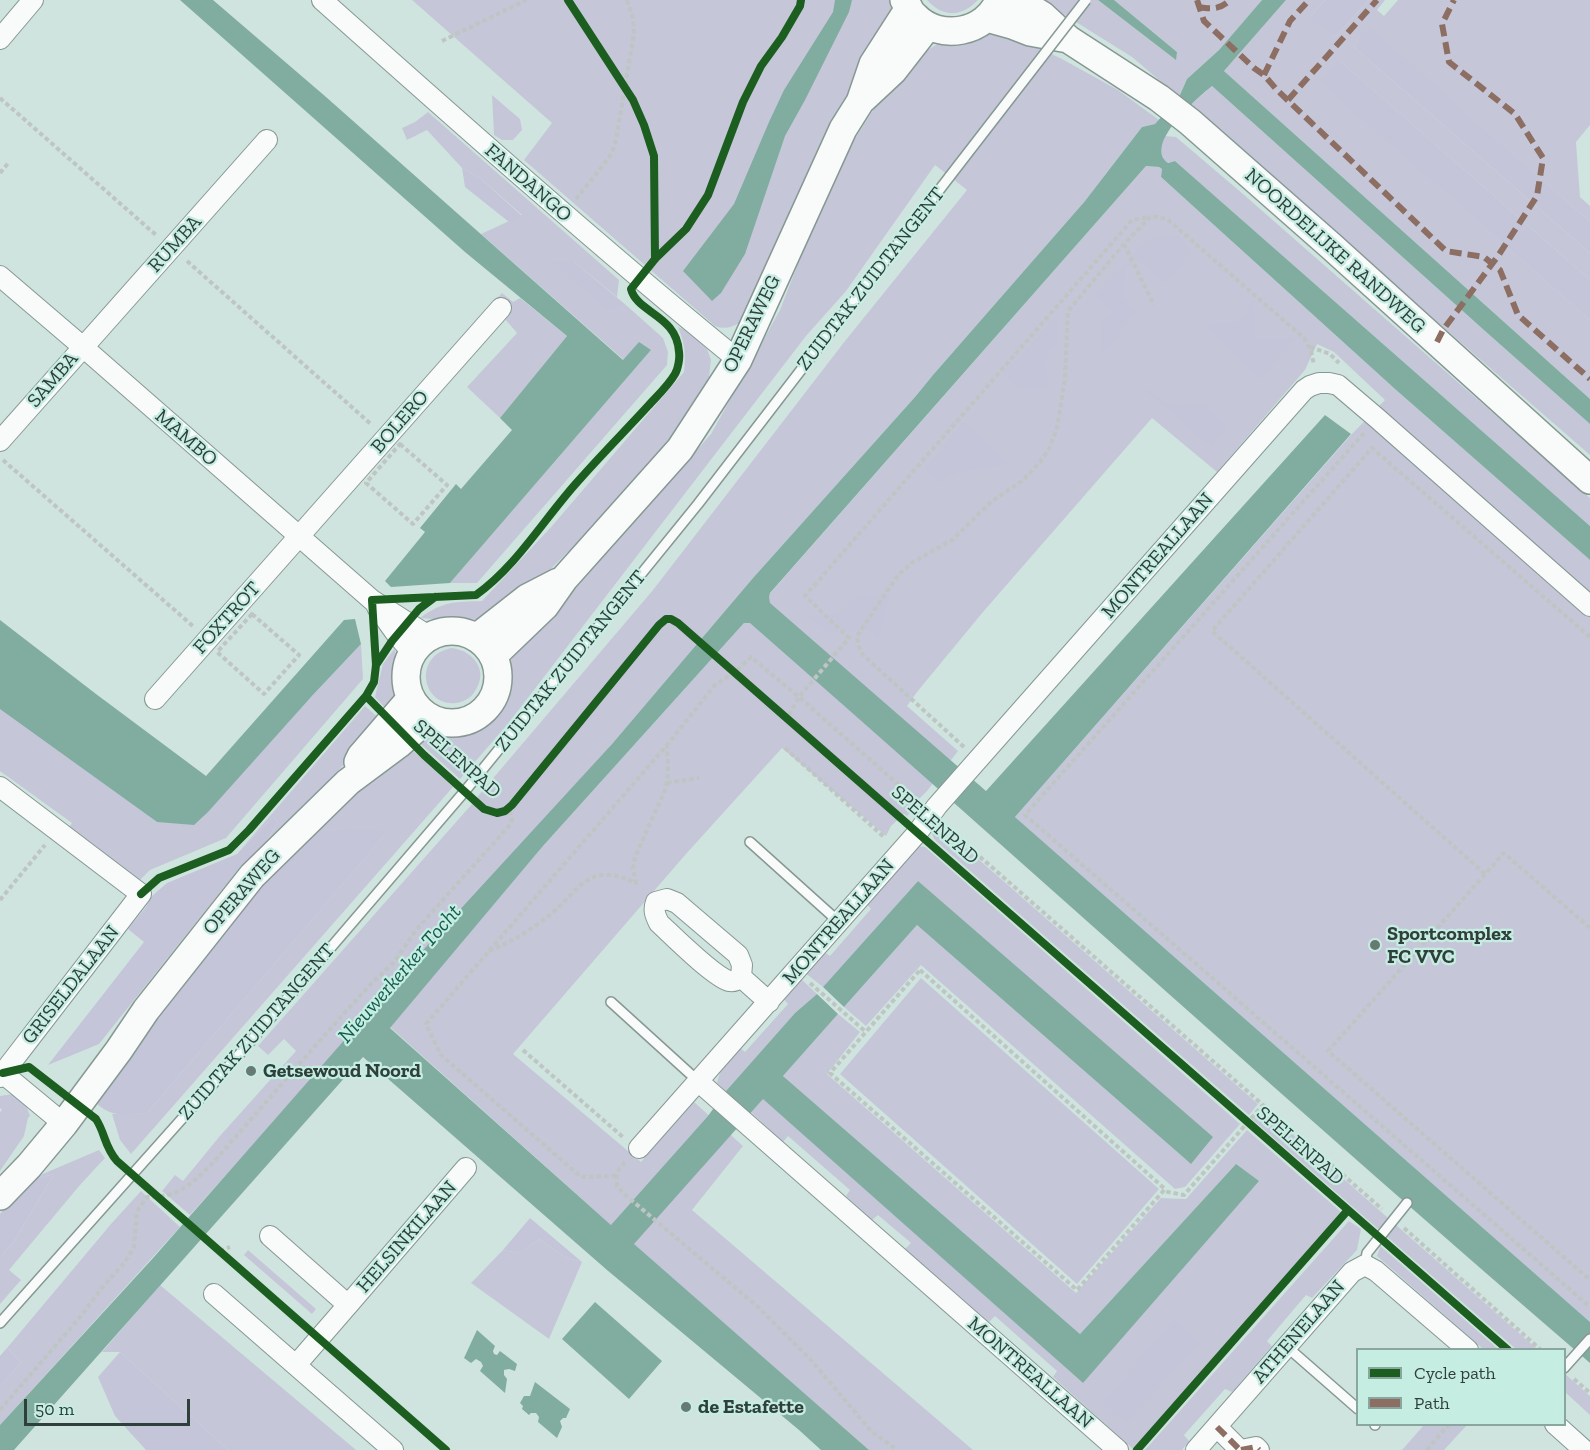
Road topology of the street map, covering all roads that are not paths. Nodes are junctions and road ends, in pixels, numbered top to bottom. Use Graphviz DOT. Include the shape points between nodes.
graph roads {
  1 [pos="33,0"];
  2 [pos="322,0"];
  3 [pos="1017,0"];
  4 [pos="1086,0"];
  5 [pos="906,4"];
  6 [pos="993,9"];
  7 [pos="928,26"];
  8 [pos="0,39"];
  9 [pos="1068,39"];
  10 [pos="860,102"];
  11 [pos="267,140"];
  12 [pos="0,276"];
  13 [pos="501,308"];
  14 [pos="83,347"];
  15 [pos="738,360"];
  16 [pos="0,441"];
  17 [pos="1590,480"];
  18 [pos="299,537"];
  19 [pos="1590,606"];
  20 [pos="422,645"];
  21 [pos="484,647"];
  22 [pos="155,699"];
  23 [pos="420,707"];
  24 [pos="0,787"];
  25 [pos="750,842"];
  26 [pos="838,922"];
  27 [pos="741,977"];
  28 [pos="611,1002"];
  29 [pos="769,1002"];
  30 [pos="1,1074"];
  31 [pos="699,1082"];
  32 [pos="58,1118"];
  33 [pos="634,1145"];
  34 [pos="466,1168"];
  35 [pos="0,1192"];
  36 [pos="0,1196"];
  37 [pos="1407,1203"];
  38 [pos="270,1236"];
  39 [pos="1365,1265"];
  40 [pos="213,1294"];
  41 [pos="348,1305"];
  42 [pos="0,1323"];
  43 [pos="1590,1339"];
  44 [pos="1286,1346"];
  45 [pos="1466,1348"];
  46 [pos="1568,1364"];
  47 [pos="296,1365"];
  48 [pos="1356,1407"];
  49 [pos="1556,1426"];
  50 [pos="1217,1427"];
  51 [pos="393,1450"];
  52 [pos="1118,1450"];
  53 [pos="1196,1450"];
  54 [pos="1240,1450"];
  55 [pos="1259,1450"];
  56 [pos="1584,1450"];
  1 -- 8 [label="street"];
  2 -- 15 [label="street, FANDANGO" via="507,165"];
  3 -- 9 [label="main road, NOORDELIJKE RANDWEG" via="1042,15"];
  4 -- 42 [label="lane, ZUIDTAK ZUIDTANGENT, bridge" via="698,504 465,791 237,1057"];
  5 -- 7 [label="main road"];
  5 -- 10 [label="main road, OPERAWEG" via="873,64"];
  6 -- 7 [label="main road" via="974,27 959,32"];
  6 -- 9 [label="main road, NOORDELIJKE RANDWEG" via="1012,25"];
  7 -- 10 [label="main road, OPERAWEG" via="893,71"];
  9 -- 17 [label="main road, NOORDELIJKE RANDWEG" via="1159,98 1190,123"];
  10 -- 15 [label="main road, OPERAWEG" via="843,129"];
  11 -- 14 [label="street, RUMBA"];
  12 -- 14 [label="street, MAMBO"];
  13 -- 18 [label="street, BOLERO"];
  14 -- 16 [label="street, SAMBA"];
  14 -- 18 [label="street, MAMBO"];
  15 -- 21 [label="main road, OPERAWEG" via="680,449 564,579 545,606"];
  18 -- 20 [label="street, MAMBO"];
  18 -- 22 [label="street, FOXTROT" via="213,646"];
  19 -- 26 [label="street, MONTREALLAAN" via="1338,385 1310,386"];
  20 -- 21 [label="main road" via="438,634 453,631 469,635"];
  20 -- 23 [label="main road" via="408,664 406,675 407,687"];
  21 -- 23 [label="main road" via="497,670 497,685 493,699 483,711 457,723 443,722"];
  23 -- 32 [label="main road, OPERAWEG" via="361,756 348,782 252,876 119,1050"];
  24 -- 30 [label="street, GRISELDALAAN" via="141,894"];
  25 -- 26 [label="lane"];
  26 -- 29 [label="street, MONTREALLAAN"];
  27 -- 27 [label="street" via="738,955 677,903 667,899 656,902 659,923 708,967 730,981"];
  27 -- 29 [label="street, MONTREALLAAN"];
  28 -- 31 [label="lane"];
  29 -- 31 [label="street, MONTREALLAAN"];
  30 -- 32 [label="street"];
  31 -- 33 [label="street, MONTREALLAAN"];
  31 -- 52 [label="street, MONTREALLAAN"];
  32 -- 35 [label="main road, OPERAWEG" via="27,1143"];
  32 -- 36 [label="main road, OPERAWEG" via="29,1166"];
  34 -- 41 [label="street, HELSINKILAAN"];
  37 -- 39 [label="lane" via="1367,1253"];
  38 -- 41 [label="street, HELSINKILAAN"];
  39 -- 44 [label="street, ATHENELAAN" via="1352,1272"];
  39 -- 45 [label="street"];
  40 -- 47 [label="street"];
  41 -- 47 [label="street, HELSINKILAAN"];
  43 -- 46 [label="lane"];
  44 -- 48 [label="lane"];
  44 -- 50 [label="street, ATHENELAAN"];
  47 -- 51 [label="street"];
  49 -- 56 [label="street"];
  50 -- 53 [label="street, ATHENELAAN"];
  50 -- 54 [label="street"];
  54 -- 55 [label="street"];
}
